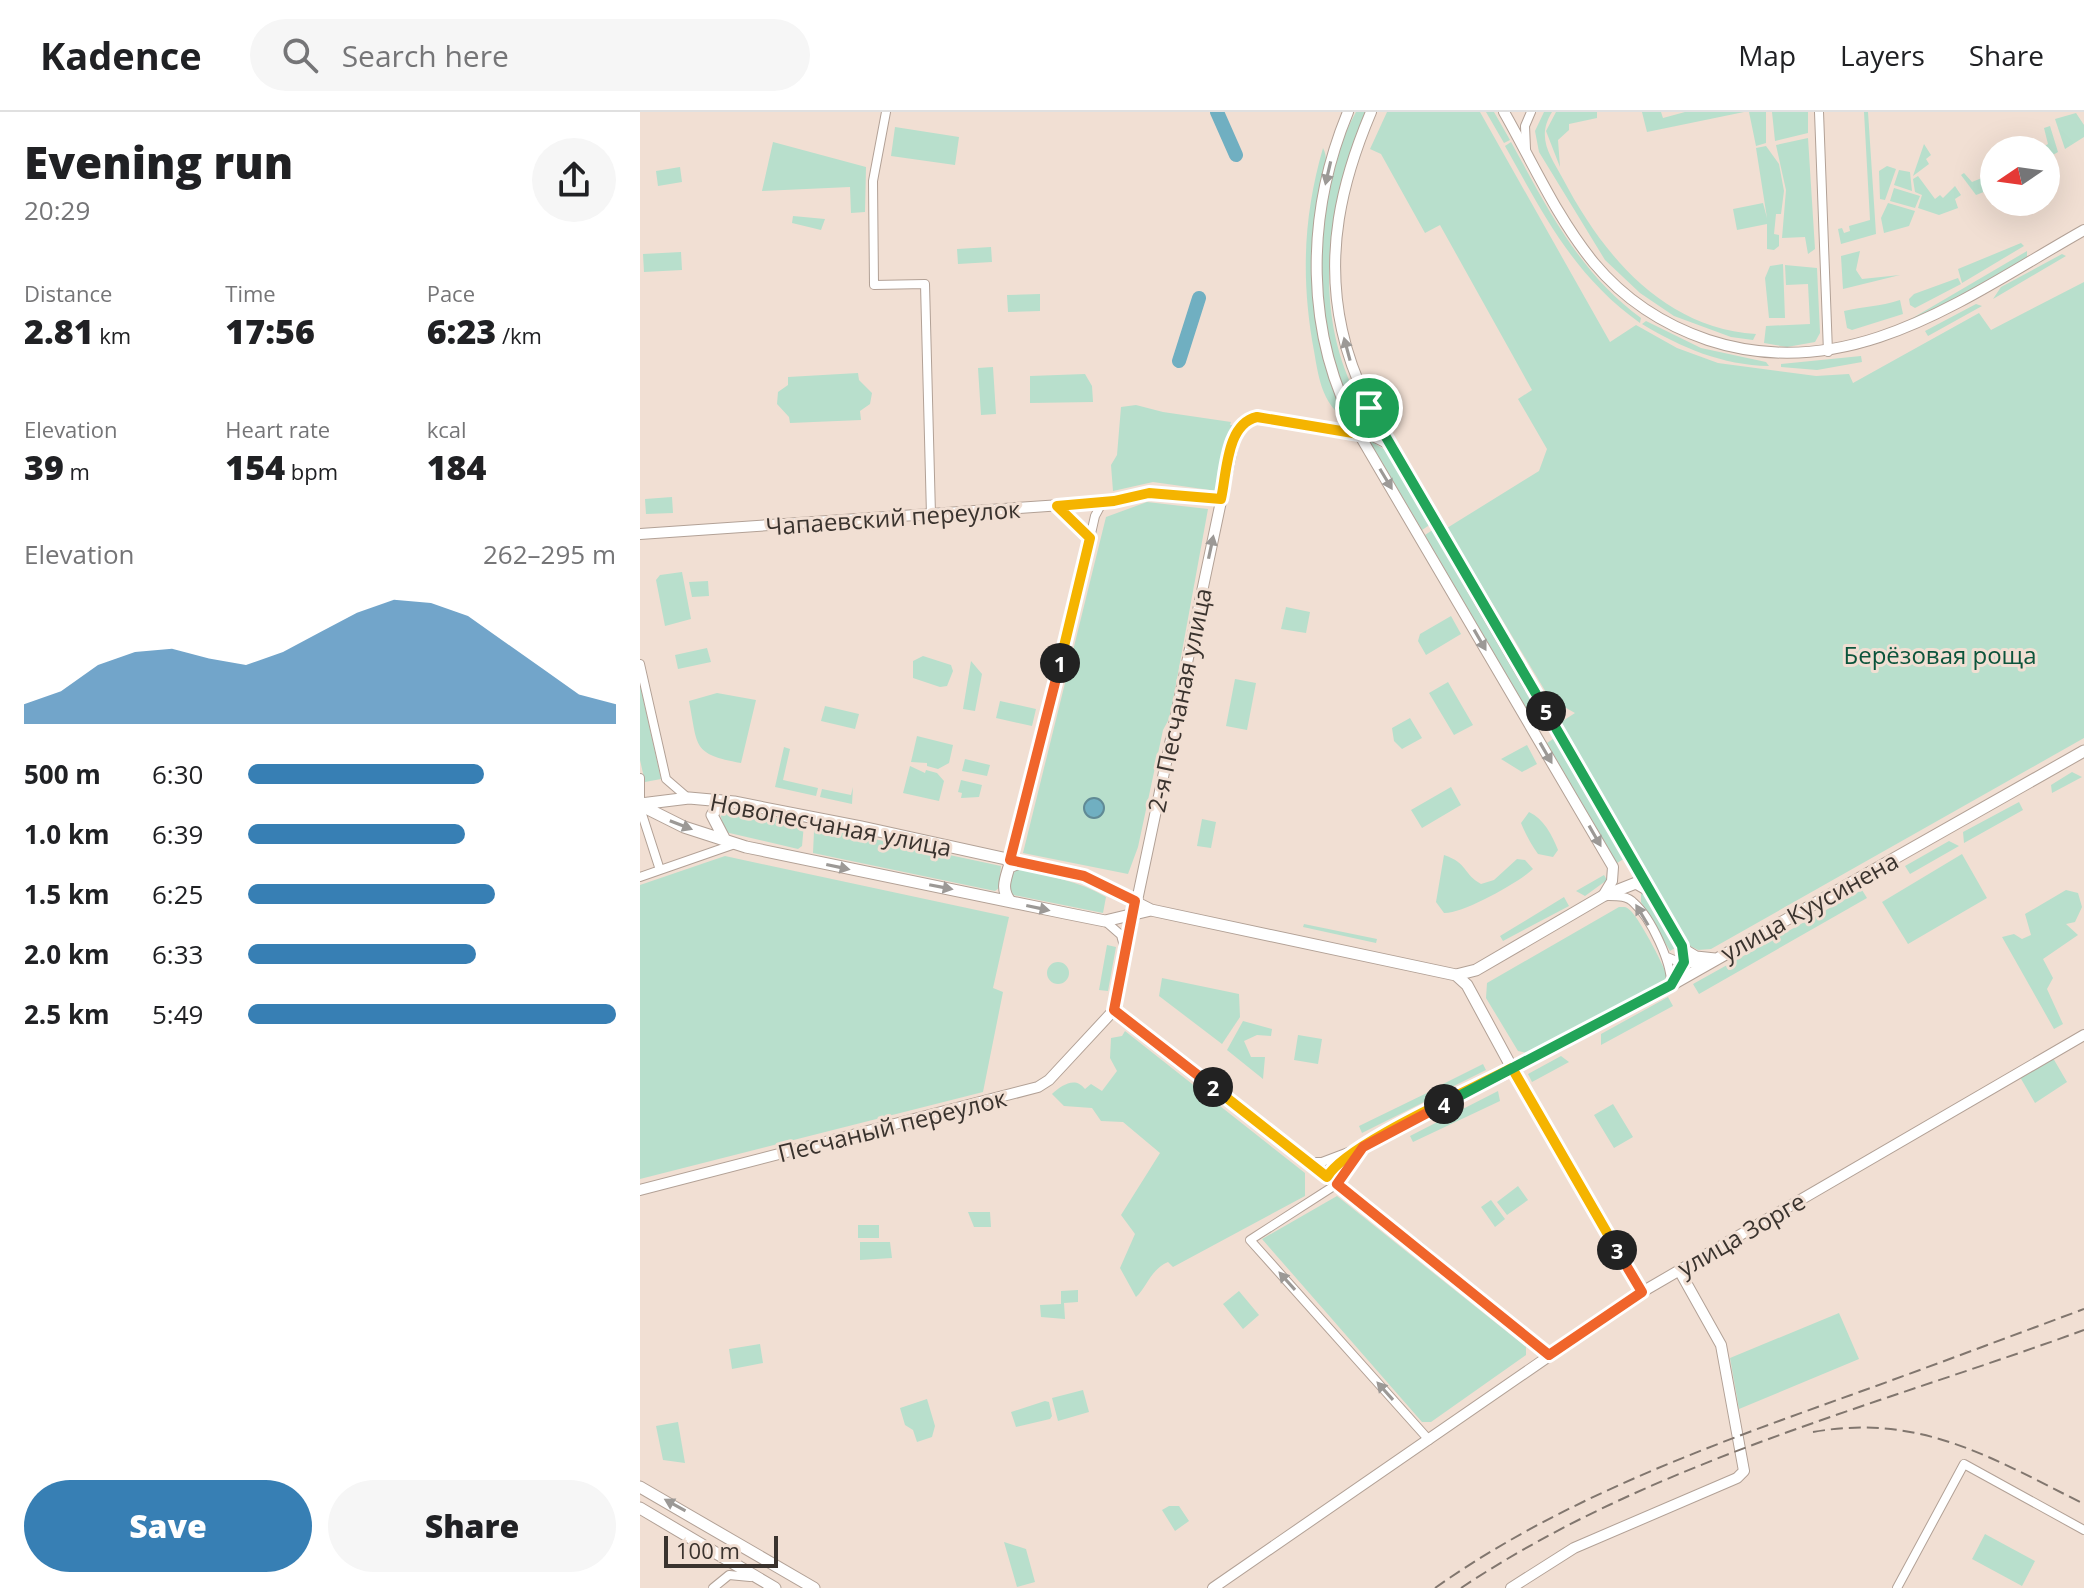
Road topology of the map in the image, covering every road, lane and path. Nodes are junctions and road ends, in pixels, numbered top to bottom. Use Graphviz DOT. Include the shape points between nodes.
graph roads {
  1 [pos="886,112"];
  2 [pos="1348,112"];
  3 [pos="1371,112"];
  4 [pos="1504,112"];
  5 [pos="1531,112"];
  6 [pos="1819,112"];
  7 [pos="1527,153"];
  8 [pos="2084,230"];
  9 [pos="1828,352"];
  10 [pos="1345,405"];
  11 [pos="1369,408"];
  12 [pos="1330,430"];
  13 [pos="1365,435"];
  14 [pos="1390,445"];
  15 [pos="1221,499"];
  16 [pos="1102,503"];
  17 [pos="1057,506"];
  18 [pos="931,515"];
  19 [pos="640,534"];
  20 [pos="1090,538"];
  21 [pos="640,664"];
  22 [pos="2084,751"];
  23 [pos="640,778"];
  24 [pos="689,798"];
  25 [pos="734,802"];
  26 [pos="640,804"];
  27 [pos="730,842"];
  28 [pos="1016,861"];
  29 [pos="660,870"];
  30 [pos="640,877"];
  31 [pos="1650,891"];
  32 [pos="1603,896"];
  33 [pos="1010,901"];
  34 [pos="1134,907"];
  35 [pos="1105,921"];
  36 [pos="1682,946"];
  37 [pos="1125,950"];
  38 [pos="1666,956"];
  39 [pos="1715,959"];
  40 [pos="1485,964"];
  41 [pos="1684,964"];
  42 [pos="1456,975"];
  43 [pos="1671,985"];
  44 [pos="1471,993"];
  45 [pos="1114,1010"];
  46 [pos="2084,1035"];
  47 [pos="1512,1068"];
  48 [pos="1363,1147"];
  49 [pos="1306,1161"];
  50 [pos="1332,1180"];
  51 [pos="640,1190"];
  52 [pos="1679,1270"];
  53 [pos="1642,1292"];
  54 [pos="1549,1355"];
  55 [pos="1429,1440"];
  56 [pos="640,1487"];
  57 [pos="640,1508"];
  58 [pos="2084,1530"];
  59 [pos="770,1585"];
  60 [pos="713,1588"];
  61 [pos="814,1588"];
  62 [pos="1213,1588"];
  63 [pos="1511,1588"];
  64 [pos="1897,1588"];
  1 -- 18 [label="street" via="873,181 874,285 925,284"];
  2 -- 10 [label="street, one-way" via="1321,205 1316,269 1326,348"];
  11 -- 3 [label="street, one-way" via="1341,329 1334,258 1348,171"];
  4 -- 7 [label="street"];
  5 -- 7 [label="street" via="1524,132"];
  6 -- 9 [label="street"];
  7 -- 9 [label="street" via="1593,262 1648,311 1723,345 1782,354"];
  8 -- 9 [label="street" via="1916,325 1875,342"];
  10 -- 12 [label="street" via="1345,423"];
  10 -- 13 [label="street"];
  11 -- 13 [label="street"];
  11 -- 14 [label="street"];
  12 -- 13 [label="street"];
  12 -- 15 [label="street" via="1248,419 1236,430"];
  13 -- 14 [label="street"];
  13 -- 32 [label="street, one-way" via="1613,867"];
  14 -- 31 [label="street"];
  15 -- 16 [label="street, Чапаевский переулок" via="1149,493"];
  34 -- 15 [label="street, 2-я Песчаная улица, one-way"];
  16 -- 17 [label="street, Чапаевский переулок"];
  16 -- 20 [label="street"];
  17 -- 18 [label="street, Чапаевский переулок"];
  17 -- 20 [label="street"];
  18 -- 19 [label="street, Чапаевский переулок"];
  20 -- 28 [label="street"];
  21 -- 24 [label="street" via="666,779"];
  22 -- 39 [label="main road, улица Куусинена"];
  23 -- 26 [label="street"];
  24 -- 25 [label="main road, Новопесчаная улица"];
  24 -- 26 [label="main road, Новопесчаная улица"];
  25 -- 27 [label="main road" via="718,806 712,815"];
  25 -- 28 [label="main road, Новопесчаная улица"];
  26 -- 27 [label="main road, Новопесчаная улица, one-way" via="684,827"];
  26 -- 29 [label="street"];
  27 -- 29 [label="street"];
  27 -- 33 [label="main road, Новопесчаная улица, one-way"];
  28 -- 33 [label="main road" via="1009,867 1004,890"];
  28 -- 34 [label="main road, Новопесчаная улица" via="1084,876"];
  29 -- 30 [label="street"];
  31 -- 32 [label="main road" via="1633,882"];
  31 -- 36 [label="main road"];
  38 -- 32 [label="street, one-way" via="1636,904 1625,897"];
  32 -- 40 [label="main road"];
  33 -- 35 [label="main road, Новопесчаная улица, one-way"];
  34 -- 35 [label="main road"];
  34 -- 37 [label="street, 2-я Песчаная улица"];
  34 -- 42 [label="main road"];
  35 -- 37 [label="street" via="1118,931"];
  36 -- 39 [label="main road" via="1696,957"];
  36 -- 41 [label="main road"];
  37 -- 45 [label="street, 2-я Песчаная улица"];
  38 -- 41 [label="street"];
  38 -- 43 [label="street"];
  39 -- 41 [label="street"];
  39 -- 43 [label="main road, улица Куусинена"];
  40 -- 42 [label="main road"];
  40 -- 44 [label="main road" via="1473,979"];
  41 -- 43 [label="main road"];
  42 -- 44 [label="main road"];
  43 -- 47 [label="main road, улица Куусинена"];
  44 -- 47 [label="main road"];
  45 -- 49 [label="street"];
  45 -- 51 [label="street, Песчаный переулок" via="1038,1087"];
  46 -- 52 [label="street, улица Зорге"];
  47 -- 48 [label="street, улица Куусинена"];
  47 -- 53 [label="street"];
  48 -- 49 [label="street" via="1322,1162"];
  48 -- 50 [label="street, улица Куусинена" via="1337,1163"];
  49 -- 50 [label="street"];
  50 -- 54 [label="street"];
  55 -- 50 [label="street, one-way" via="1250,1240"];
  52 -- 53 [label="street, улица Зорге"];
  52 -- 63 [label="street" via="1721,1345 1744,1471 1574,1548"];
  53 -- 54 [label="street, улица Зорге"];
  54 -- 55 [label="street, улица Зорге"];
  55 -- 62 [label="street, улица Зорге"];
  61 -- 56 [label="main road, one-way"];
  57 -- 59 [label="main road"];
  58 -- 64 [label="street" via="1964,1464"];
  59 -- 60 [label="street" via="729,1575"];
}
